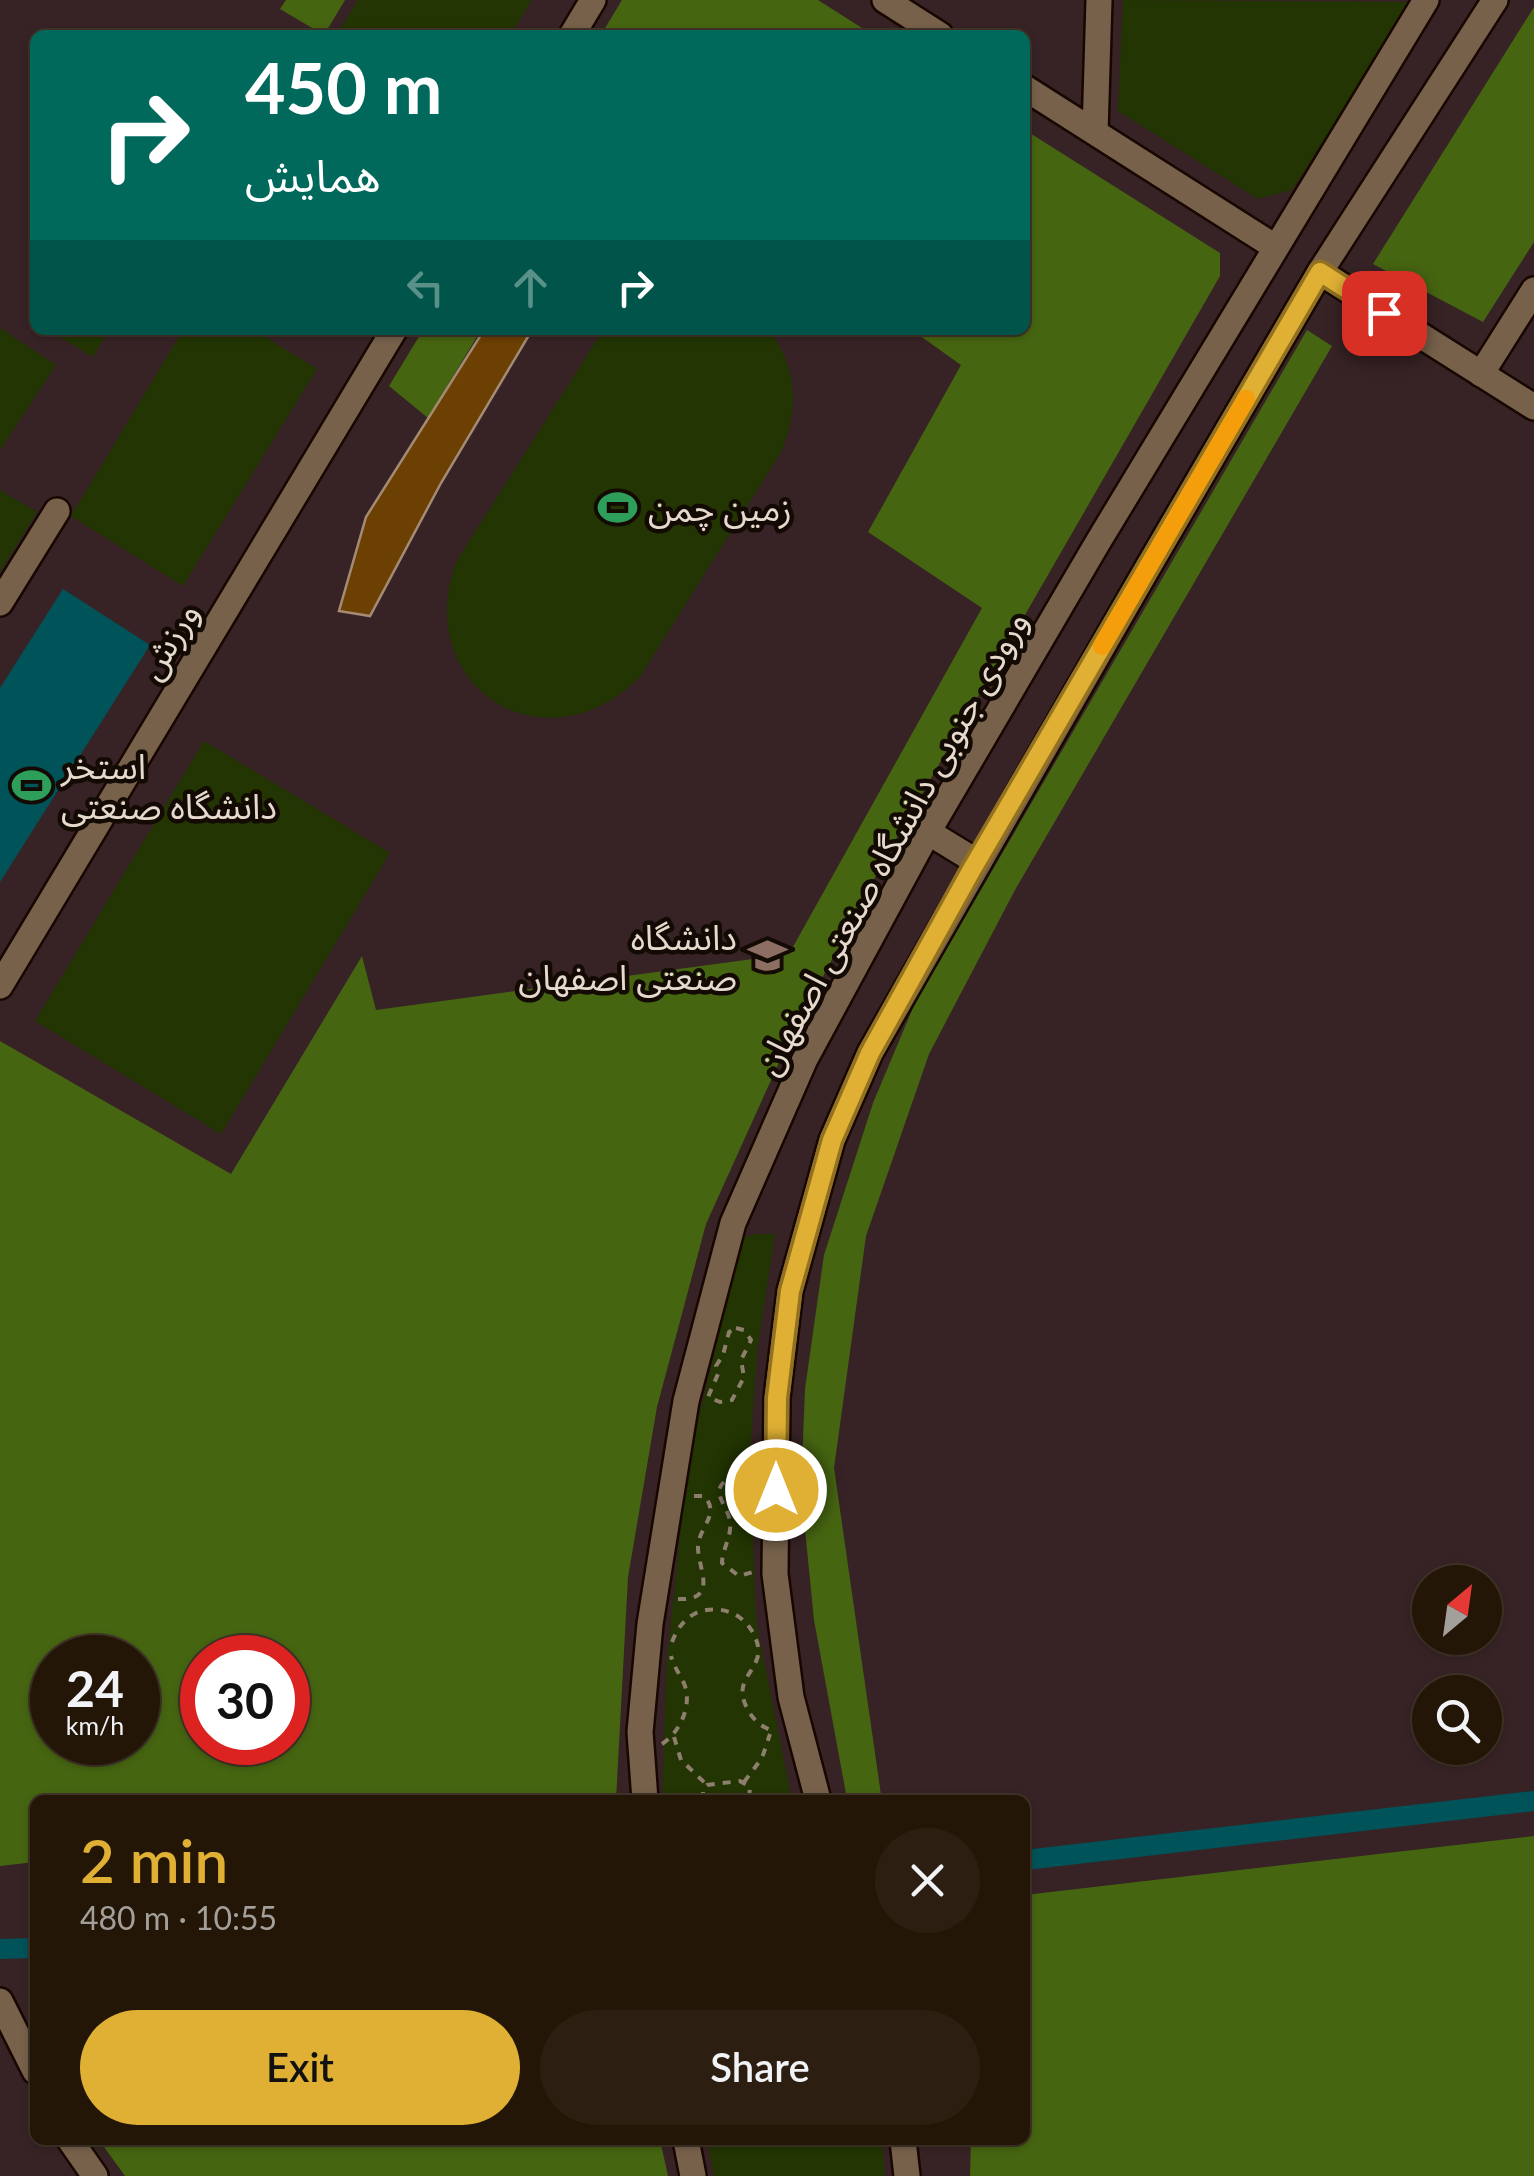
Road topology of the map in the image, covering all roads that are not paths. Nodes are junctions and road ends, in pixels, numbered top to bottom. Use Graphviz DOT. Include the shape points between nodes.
graph roads {
  1 [pos="592,0"];
  2 [pos="885,0"];
  3 [pos="1099,0"];
  4 [pos="1426,0"];
  5 [pos="1495,0"];
  6 [pos="912,9"];
  7 [pos="575,30"];
  8 [pos="935,30"];
  9 [pos="1030,91"];
  10 [pos="1095,132"];
  11 [pos="1275,246"];
  12 [pos="1320,272"];
  13 [pos="1534,290"];
  14 [pos="391,335"];
  15 [pos="1481,374"];
  16 [pos="1534,407"];
  17 [pos="57,511"];
  18 [pos="0,603"];
  19 [pos="928,832"];
  20 [pos="977,862"];
  21 [pos="0,985"];
  22 [pos="645,1795"];
  23 [pos="817,1795"];
  24 [pos="0,2001"];
  25 [pos="30,2061"];
  26 [pos="73,2145"];
  27 [pos="687,2145"];
  28 [pos="904,2145"];
  29 [pos="95,2176"];
  30 [pos="693,2176"];
  31 [pos="907,2176"];
  1 -- 7 [label="street"];
  2 -- 6 [label="street"];
  3 -- 10 [label="street"];
  4 -- 11 [label="street, ورودی جنوبی دانشگاه صنعتی اصفهان"];
  5 -- 12 [label="street"];
  6 -- 8 [label="street"];
  9 -- 10 [label="street"];
  10 -- 11 [label="street"];
  11 -- 19 [label="street, ورودی جنوبی دانشگاه صنعتی اصفهان"];
  12 -- 15 [label="street"];
  12 -- 20 [label="street"];
  13 -- 15 [label="street"];
  14 -- 21 [label="street, ورزش"];
  15 -- 16 [label="street"];
  17 -- 18 [label="street"];
  19 -- 20 [label="street"];
  19 -- 22 [label="street, ورودی جنوبی دانشگاه صنعتی اصفهان" via="804,1059 733,1223 686,1402 657,1585 640,1732"];
  20 -- 23 [label="street" via="870,1053 832,1140 790,1291 777,1398 776,1560 791,1697"];
  24 -- 25 [label="street"];
  26 -- 29 [label="street"];
  27 -- 30 [label="street"];
  28 -- 31 [label="street"];
}
